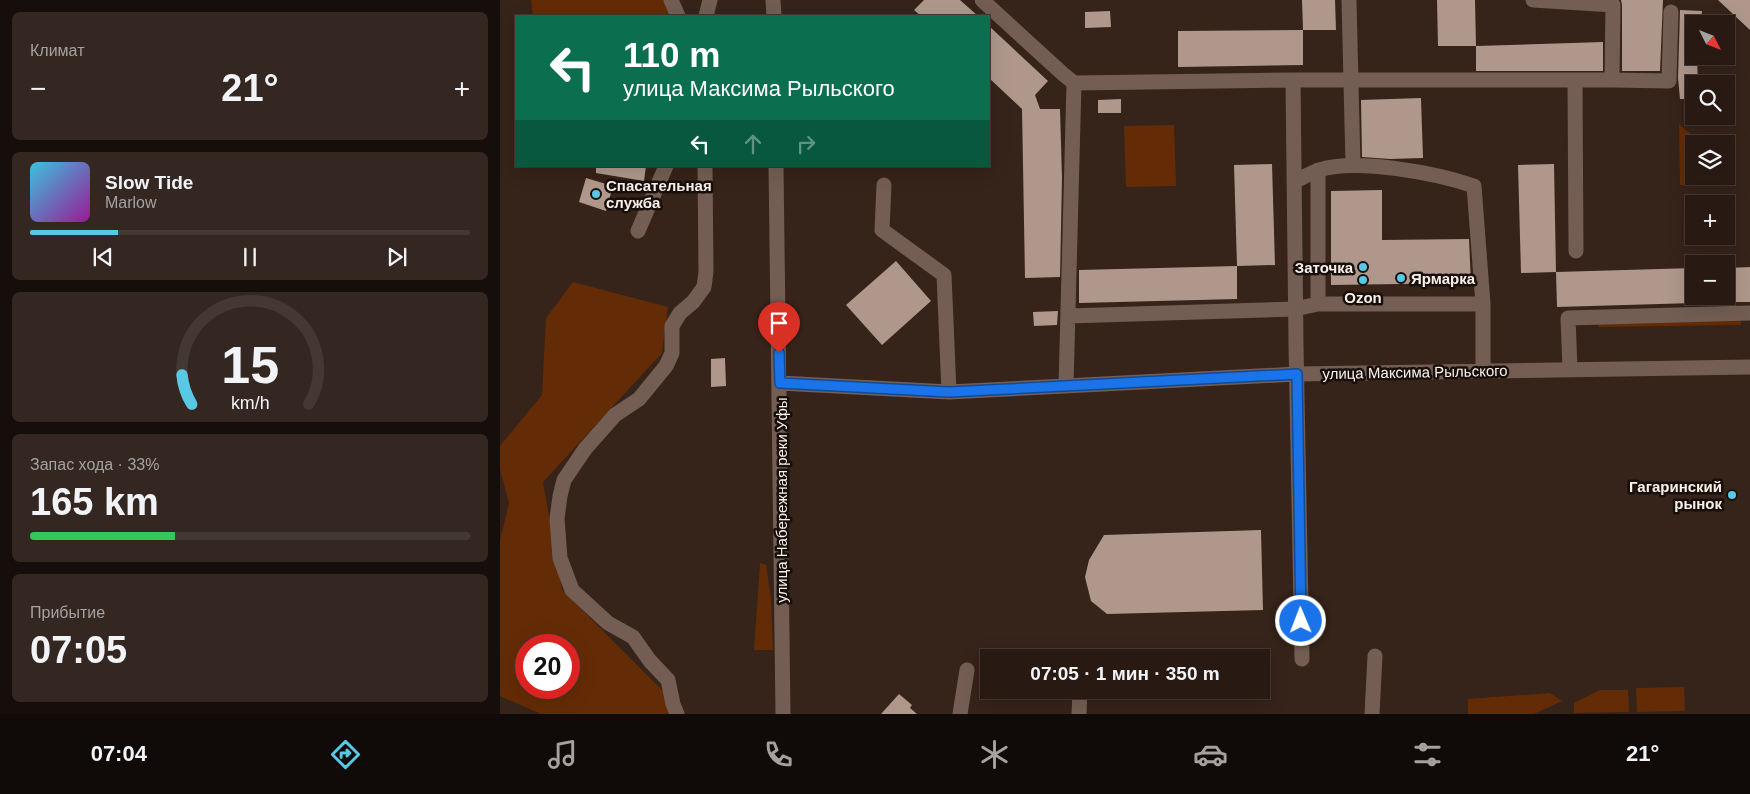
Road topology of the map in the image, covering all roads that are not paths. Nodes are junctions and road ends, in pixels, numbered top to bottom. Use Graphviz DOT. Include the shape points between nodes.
graph roads {
  1 [pos="671,0"];
  2 [pos="710,0"];
  3 [pos="773,0"];
  4 [pos="982,0"];
  5 [pos="1349,0"];
  6 [pos="1533,0"];
  7 [pos="1671,12"];
  8 [pos="678,15"];
  9 [pos="706,15"];
  10 [pos="774,15"];
  11 [pos="1352,79"];
  12 [pos="1293,80"];
  13 [pos="1612,80"];
  14 [pos="1576,81"];
  15 [pos="1074,83"];
  16 [pos="1353,165"];
  17 [pos="666,167"];
  18 [pos="705,167"];
  19 [pos="776,167"];
  20 [pos="1318,170"];
  21 [pos="1294,182"];
  22 [pos="884,186"];
  23 [pos="638,230"];
  24 [pos="1576,251"];
  25 [pos="1318,304"];
  26 [pos="1483,304"];
  27 [pos="1295,309"];
  28 [pos="1750,313"];
  29 [pos="1068,316"];
  30 [pos="1750,367"];
  31 [pos="1570,369"];
  32 [pos="1483,370"];
  33 [pos="1297,374"];
  34 [pos="780,383"];
  35 [pos="1066,386"];
  36 [pos="949,392"];
  37 [pos="1375,656"];
  38 [pos="1302,659"];
  39 [pos="967,670"];
  40 [pos="1080,699"];
  41 [pos="677,714"];
  42 [pos="783,714"];
  43 [pos="960,714"];
  44 [pos="1080,714"];
  45 [pos="1372,714"];
  1 -- 8 [label="street"];
  2 -- 9 [label="street"];
  3 -- 10 [label="street"];
  4 -- 15 [label="street"];
  5 -- 11 [label="street"];
  6 -- 13 [label="street" via="1613,5"];
  7 -- 13 [label="street" via="1670,81"];
  11 -- 12 [label="street"];
  11 -- 14 [label="street"];
  11 -- 16 [label="street"];
  12 -- 15 [label="street"];
  12 -- 21 [label="street"];
  13 -- 14 [label="street"];
  14 -- 24 [label="street"];
  15 -- 29 [label="street"];
  16 -- 20 [label="street"];
  16 -- 26 [label="street" via="1438,176 1474,186"];
  17 -- 23 [label="street"];
  18 -- 41 [label="street" via="704,287 672,326 672,353 666,366 639,399 615,415 584,449 564,480 557,519 560,558 572,590 608,623 633,637 668,680"];
  19 -- 34 [label="street, улица Набережная реки Уфы"];
  20 -- 21 [label="street"];
  20 -- 25 [label="street"];
  21 -- 27 [label="street"];
  22 -- 36 [label="street" via="882,230 944,275"];
  25 -- 26 [label="street"];
  25 -- 27 [label="street"];
  26 -- 32 [label="street"];
  27 -- 29 [label="street"];
  27 -- 33 [label="street"];
  28 -- 31 [label="street" via="1568,318"];
  29 -- 35 [label="street"];
  30 -- 31 [label="street, улица Максима Рыльского"];
  31 -- 32 [label="street, улица Максима Рыльского"];
  32 -- 33 [label="street, улица Максима Рыльского"];
  33 -- 35 [label="street, улица Максима Рыльского"];
  33 -- 38 [label="street"];
  34 -- 36 [label="street, улица Максима Рыльского"];
  34 -- 42 [label="street, улица Набережная реки Уфы"];
  35 -- 36 [label="street, улица Максима Рыльского"];
  37 -- 45 [label="street"];
  39 -- 43 [label="street"];
  40 -- 44 [label="street"];
}
